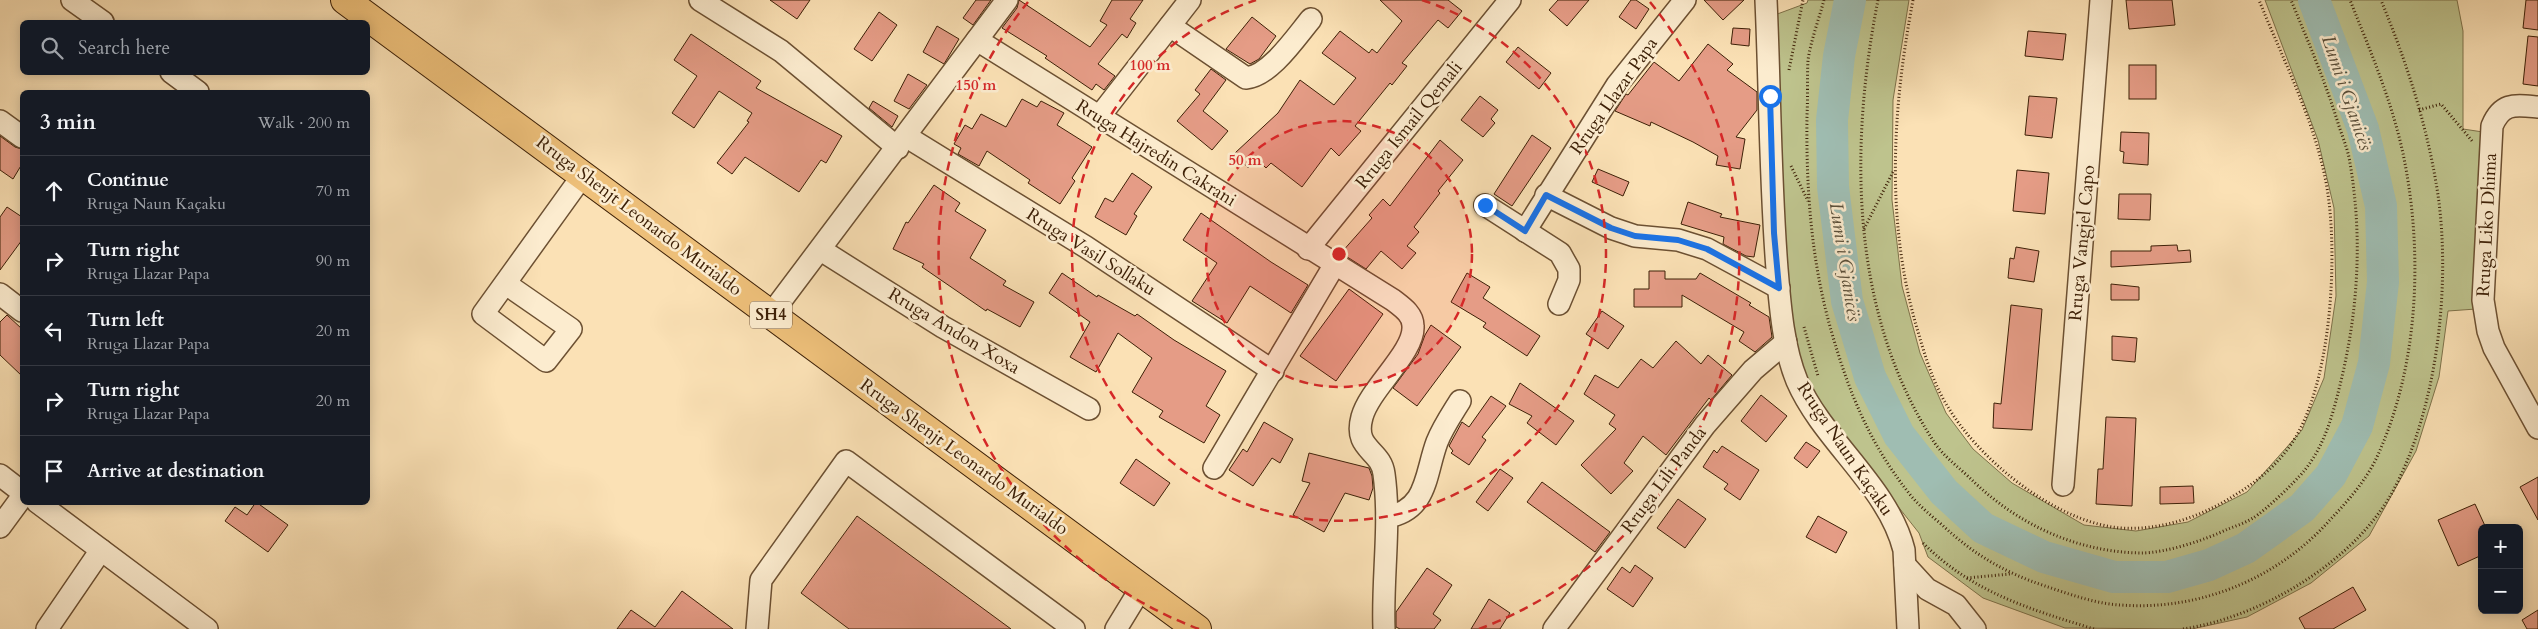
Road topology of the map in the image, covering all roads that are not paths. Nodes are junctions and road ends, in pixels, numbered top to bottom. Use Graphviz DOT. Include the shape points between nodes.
graph roads {
  1 [pos="72,0"];
  2 [pos="346,0"];
  3 [pos="700,0"];
  4 [pos="1007,0"];
  5 [pos="1190,0"];
  6 [pos="1510,0"];
  7 [pos="1685,0"];
  8 [pos="1766,0"];
  9 [pos="2101,0"];
  10 [pos="1311,19"];
  11 [pos="100,20"];
  12 [pos="1170,26"];
  13 [pos="977,40"];
  14 [pos="175,75"];
  15 [pos="195,90"];
  16 [pos="2538,107"];
  17 [pos="1099,117"];
  18 [pos="0,121"];
  19 [pos="20,136"];
  20 [pos="902,142"];
  21 [pos="583,175"];
  22 [pos="1546,195"];
  23 [pos="1485,205"];
  24 [pos="1525,231"];
  25 [pos="1308,249"];
  26 [pos="821,250"];
  27 [pos="1335,264"];
  28 [pos="506,284"];
  29 [pos="1779,288"];
  30 [pos="0,294"];
  31 [pos="1559,304"];
  32 [pos="20,309"];
  33 [pos="771,314"];
  34 [pos="1786,342"];
  35 [pos="1273,371"];
  36 [pos="1460,401"];
  37 [pos="1089,409"];
  38 [pos="2538,428"];
  39 [pos="1214,468"];
  40 [pos="0,475"];
  41 [pos="2064,485"];
  42 [pos="20,490"];
  43 [pos="20,500"];
  44 [pos="41,505"];
  45 [pos="1386,517"];
  46 [pos="0,527"];
  47 [pos="101,550"];
  48 [pos="1904,565"];
  49 [pos="1141,588"];
  50 [pos="47,629"];
  51 [pos="208,629"];
  52 [pos="757,629"];
  53 [pos="1074,629"];
  54 [pos="1116,629"];
  55 [pos="1197,629"];
  56 [pos="1384,629"];
  57 [pos="1554,629"];
  58 [pos="1908,629"];
  59 [pos="1975,629"];
  1 -- 11 [label="street"];
  2 -- 21 [label="main road, Rruga Shenjt Leonardo Murialdo / SH4"];
  3 -- 20 [label="street, Rruga Vasil Sollaku" via="781,51"];
  4 -- 13 [label="street"];
  5 -- 12 [label="street"];
  6 -- 25 [label="street, Rruga Ismail Qemali"];
  7 -- 22 [label="street, Rruga Llazar Papa" via="1617,85"];
  8 -- 29 [label="street, Rruga Naun Kaçaku" via="1774,233"];
  9 -- 41 [label="street, Rruga Vangjel Capo"];
  10 -- 12 [label="street" via="1265,70 1246,78"];
  12 -- 17 [label="street"];
  13 -- 17 [label="street, Rruga Hajredin Cakrani"];
  13 -- 20 [label="street"];
  14 -- 15 [label="street"];
  16 -- 38 [label="street, Rruga Liko Dhima" via="2505,108 2497,114 2492,126 2482,300 2488,331 2503,367"];
  17 -- 25 [label="street, Rruga Hajredin Cakrani"];
  18 -- 19 [label="street"];
  20 -- 26 [label="street"];
  20 -- 35 [label="street, Rruga Vasil Sollaku" via="1102,258"];
  21 -- 28 [label="street"];
  21 -- 33 [label="main road, Rruga Shenjt Leonardo Murialdo / SH4"];
  22 -- 24 [label="street, Rruga Llazar Papa"];
  22 -- 29 [label="street" via="1611,228 1635,236 1678,240 1707,249"];
  23 -- 24 [label="street"];
  24 -- 31 [label="street" via="1551,246 1565,260 1569,269 1568,280"];
  25 -- 27 [label="street, Rruga Hajredin Cakrani"];
  26 -- 33 [label="street"];
  26 -- 37 [label="street, Rruga Andon Xoxa" via="943,327"];
  27 -- 35 [label="street"];
  27 -- 45 [label="street, Rruga Hajredin Cakrani" via="1405,309 1414,326 1407,346 1366,406 1360,427 1362,443 1382,465"];
  29 -- 34 [label="street, Rruga Naun Kaçaku"];
  30 -- 32 [label="street"];
  33 -- 49 [label="main road, Rruga Shenjt Leonardo Murialdo / SH4"];
  34 -- 48 [label="street, Rruga Naun Kaçaku" via="1797,381 1809,402 1894,522 1902,543"];
  34 -- 57 [label="street, Rruga Lili Panda" via="1753,370 1705,426"];
  35 -- 39 [label="street"];
  36 -- 45 [label="street" via="1437,443 1416,503 1406,512"];
  40 -- 42 [label="street"];
  43 -- 46 [label="street"];
  44 -- 47 [label="street"];
  45 -- 56 [label="street, Rruga Hajredin Cakrani"];
  47 -- 50 [label="street"];
  47 -- 51 [label="street"];
  48 -- 58 [label="street, Rruga Naun Kaçaku"];
  48 -- 59 [label="street" via="1927,588 1956,605"];
  49 -- 54 [label="street"];
  49 -- 55 [label="main road, Rruga Shenjt Leonardo Murialdo / SH4"];
  52 -- 53 [label="street" via="761,580 846,460"];
}
